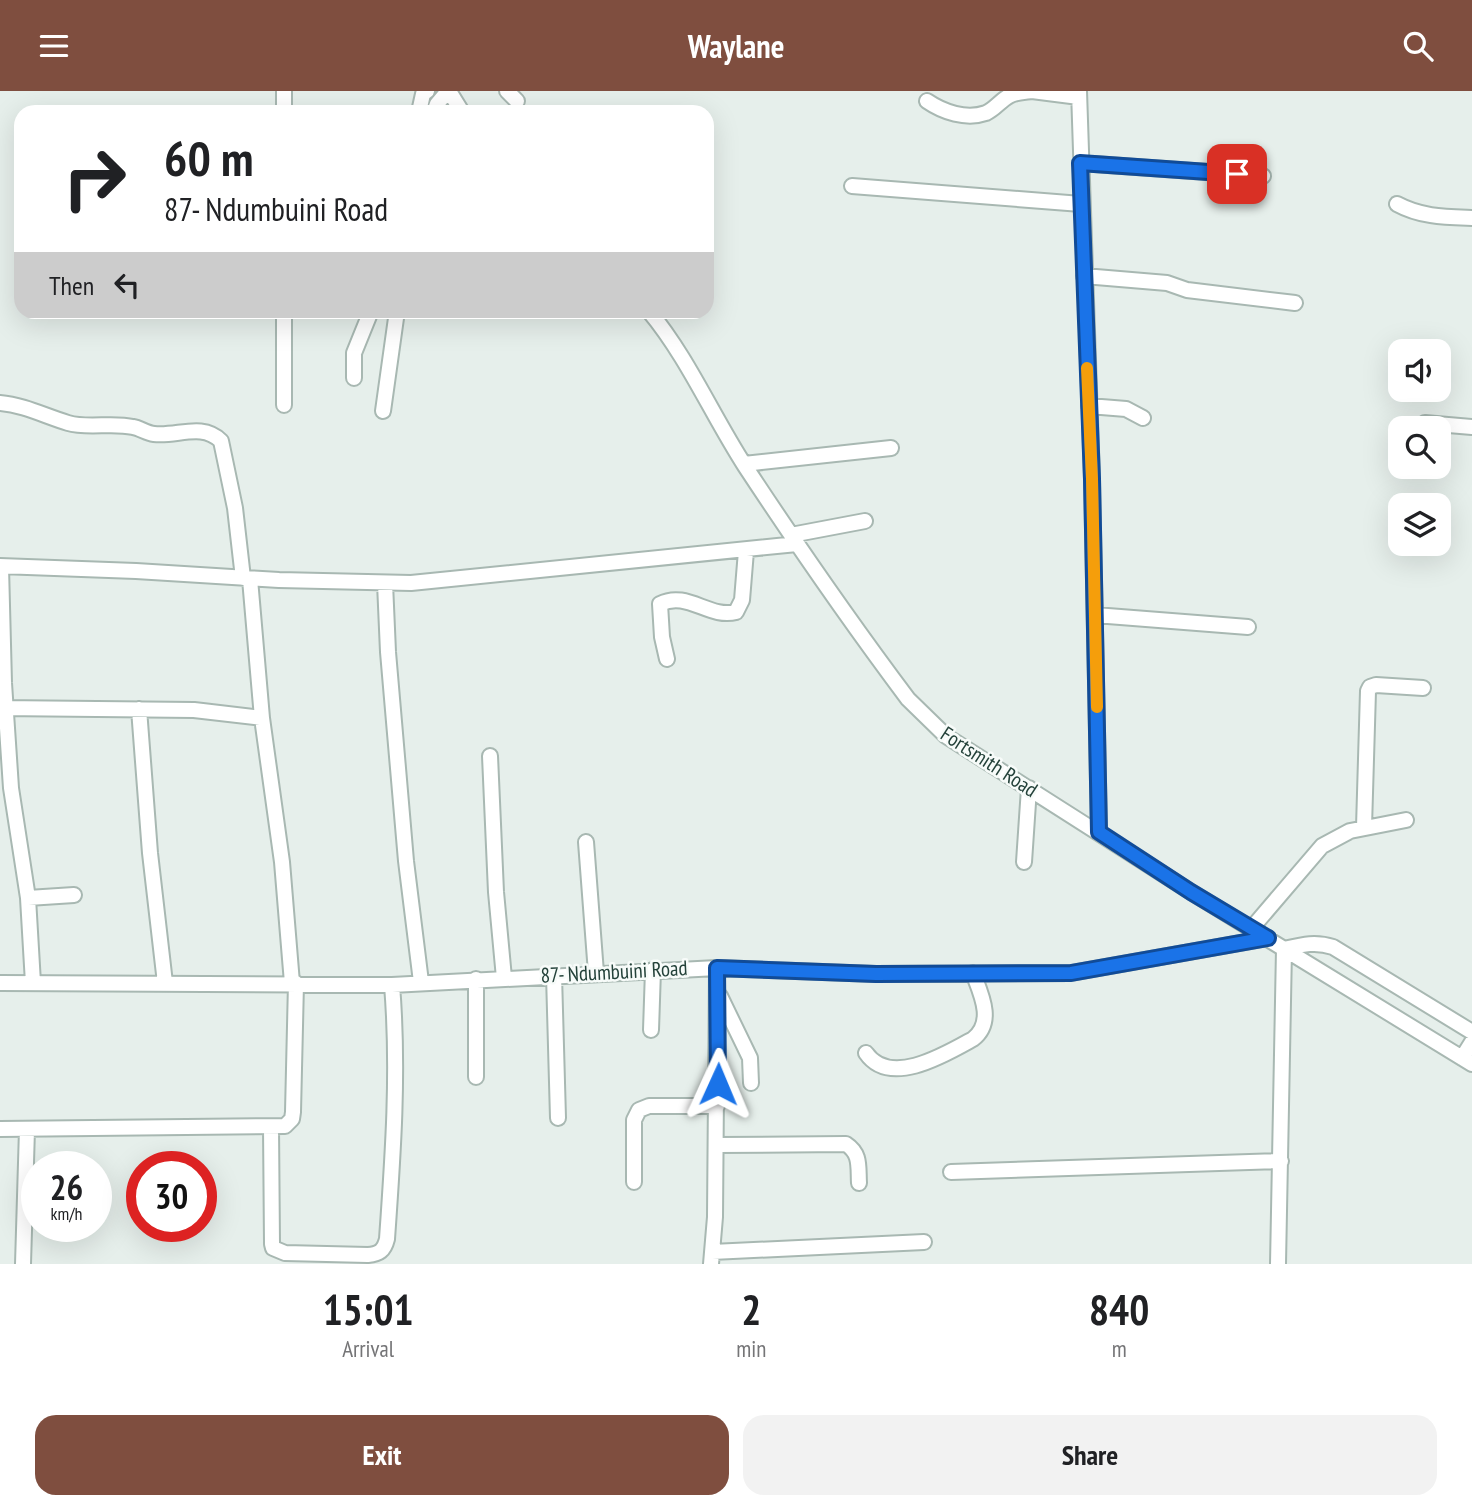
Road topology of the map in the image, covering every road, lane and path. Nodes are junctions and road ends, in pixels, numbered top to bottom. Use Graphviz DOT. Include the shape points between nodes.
graph roads {
  1 [pos="1032,91"];
  2 [pos="1079,94"];
  3 [pos="927,101"];
  4 [pos="1080,163"];
  5 [pos="1263,176"];
  6 [pos="852,187"];
  7 [pos="1081,204"];
  8 [pos="1397,204"];
  9 [pos="1472,218"];
  10 [pos="1084,276"];
  11 [pos="1294,303"];
  12 [pos="284,319"];
  13 [pos="368,319"];
  14 [pos="396,319"];
  15 [pos="656,319"];
  16 [pos="354,378"];
  17 [pos="0,403"];
  18 [pos="284,405"];
  19 [pos="1089,406"];
  20 [pos="383,411"];
  21 [pos="1143,418"];
  22 [pos="1451,425"];
  23 [pos="1472,427"];
  24 [pos="891,448"];
  25 [pos="744,464"];
  26 [pos="865,521"];
  27 [pos="794,539"];
  28 [pos="746,551"];
  29 [pos="1,566"];
  30 [pos="247,579"];
  31 [pos="385,583"];
  32 [pos="1095,615"];
  33 [pos="1248,627"];
  34 [pos="667,659"];
  35 [pos="1423,688"];
  36 [pos="3,708"];
  37 [pos="139,709"];
  38 [pos="262,718"];
  39 [pos="490,756"];
  40 [pos="1029,788"];
  41 [pos="1406,820"];
  42 [pos="1364,827"];
  43 [pos="1099,832"];
  44 [pos="586,842"];
  45 [pos="1024,862"];
  46 [pos="74,895"];
  47 [pos="28,898"];
  48 [pos="1251,929"];
  49 [pos="1268,938"];
  50 [pos="1284,949"];
  51 [pos="717,968"];
  52 [pos="653,970"];
  53 [pos="596,973"];
  54 [pos="973,973"];
  55 [pos="555,975"];
  56 [pos="504,978"];
  57 [pos="476,979"];
  58 [pos="421,982"];
  59 [pos="0,983"];
  60 [pos="33,983"];
  61 [pos="165,983"];
  62 [pos="294,983"];
  63 [pos="392,985"];
  64 [pos="718,991"];
  65 [pos="651,1030"];
  66 [pos="1472,1032"];
  67 [pos="1472,1042"];
  68 [pos="866,1053"];
  69 [pos="1467,1061"];
  70 [pos="476,1077"];
  71 [pos="751,1083"];
  72 [pos="717,1105"];
  73 [pos="558,1118"];
  74 [pos="271,1127"];
  75 [pos="0,1129"];
  76 [pos="27,1129"];
  77 [pos="717,1145"];
  78 [pos="1281,1161"];
  79 [pos="951,1172"];
  80 [pos="634,1182"];
  81 [pos="859,1183"];
  82 [pos="924,1242"];
  83 [pos="711,1258"];
  84 [pos="23,1264"];
  85 [pos="1278,1264"];
  1 -- 2 [label="street"];
  1 -- 3 [label="street" via="1010,95 980,114 943,111"];
  2 -- 4 [label="street"];
  4 -- 5 [label="street"];
  4 -- 7 [label="street"];
  6 -- 7 [label="street"];
  7 -- 10 [label="street"];
  8 -- 9 [label="street" via="1440,218"];
  10 -- 11 [label="street" via="1167,283"];
  10 -- 19 [label="street"];
  12 -- 18 [label="street"];
  13 -- 16 [label="street" via="354,353"];
  14 -- 20 [label="street"];
  15 -- 25 [label="street, Fortsmith Road"];
  17 -- 30 [label="street" via="70,423 132,427 155,434 192,431 215,435 221,441"];
  19 -- 21 [label="street" via="1126,409"];
  19 -- 32 [label="street"];
  22 -- 23 [label="street"];
  24 -- 25 [label="street"];
  25 -- 27 [label="street, Fortsmith Road"];
  26 -- 27 [label="street"];
  27 -- 28 [label="street"];
  27 -- 40 [label="street, Fortsmith Road" via="908,699 946,736"];
  28 -- 31 [label="street"];
  28 -- 34 [label="street" via="742,600 736,612 708,610 684,600 660,604"];
  29 -- 30 [label="street"];
  29 -- 36 [label="street"];
  30 -- 31 [label="street"];
  30 -- 38 [label="street"];
  31 -- 58 [label="street" via="406,861"];
  32 -- 33 [label="street"];
  32 -- 43 [label="street"];
  35 -- 42 [label="street" via="1376,685 1368,691"];
  36 -- 37 [label="street"];
  36 -- 47 [label="street"];
  37 -- 38 [label="street"];
  37 -- 61 [label="street"];
  38 -- 62 [label="street"];
  39 -- 56 [label="street"];
  40 -- 43 [label="street, Fortsmith Road"];
  40 -- 45 [label="street"];
  41 -- 42 [label="street"];
  42 -- 48 [label="street" via="1322,846"];
  43 -- 48 [label="street, Fortsmith Road"];
  44 -- 53 [label="street"];
  46 -- 47 [label="street"];
  47 -- 60 [label="street"];
  48 -- 49 [label="street, Fortsmith Road"];
  49 -- 50 [label="street, Fortsmith Road"];
  49 -- 54 [label="street, 87- Ndumbuini Road" via="1071,973"];
  50 -- 66 [label="street" via="1321,943 1333,947"];
  50 -- 69 [label="street, Fortsmith Road"];
  50 -- 78 [label="street"];
  51 -- 52 [label="street, 87- Ndumbuini Road"];
  51 -- 54 [label="street, 87- Ndumbuini Road"];
  51 -- 64 [label="street"];
  52 -- 53 [label="street, 87- Ndumbuini Road"];
  52 -- 65 [label="street"];
  53 -- 55 [label="street, 87- Ndumbuini Road"];
  54 -- 68 [label="street" via="986,1016 980,1034 911,1067 880,1066"];
  55 -- 56 [label="street, 87- Ndumbuini Road"];
  55 -- 73 [label="street"];
  56 -- 57 [label="street, 87- Ndumbuini Road"];
  57 -- 58 [label="street, 87- Ndumbuini Road"];
  57 -- 70 [label="street"];
  58 -- 63 [label="street, 87- Ndumbuini Road"];
  59 -- 60 [label="street, 87- Ndumbuini Road"];
  60 -- 61 [label="street, 87- Ndumbuini Road"];
  61 -- 62 [label="street, 87- Ndumbuini Road"];
  62 -- 63 [label="street, 87- Ndumbuini Road"];
  62 -- 74 [label="street" via="292,1119 285,1126"];
  63 -- 74 [label="street" via="396,1029 393,1153 387,1239 382,1250 368,1255 285,1253 273,1248"];
  64 -- 71 [label="street" via="750,1058"];
  64 -- 72 [label="street"];
  67 -- 69 [label="street"];
  72 -- 77 [label="street"];
  72 -- 80 [label="street" via="639,1109 634,1120"];
  74 -- 76 [label="street"];
  75 -- 76 [label="street"];
  76 -- 84 [label="street"];
  77 -- 81 [label="street" via="846,1144 856,1152"];
  77 -- 83 [label="street"];
  78 -- 79 [label="street"];
  78 -- 85 [label="street"];
  82 -- 83 [label="street"];
}
